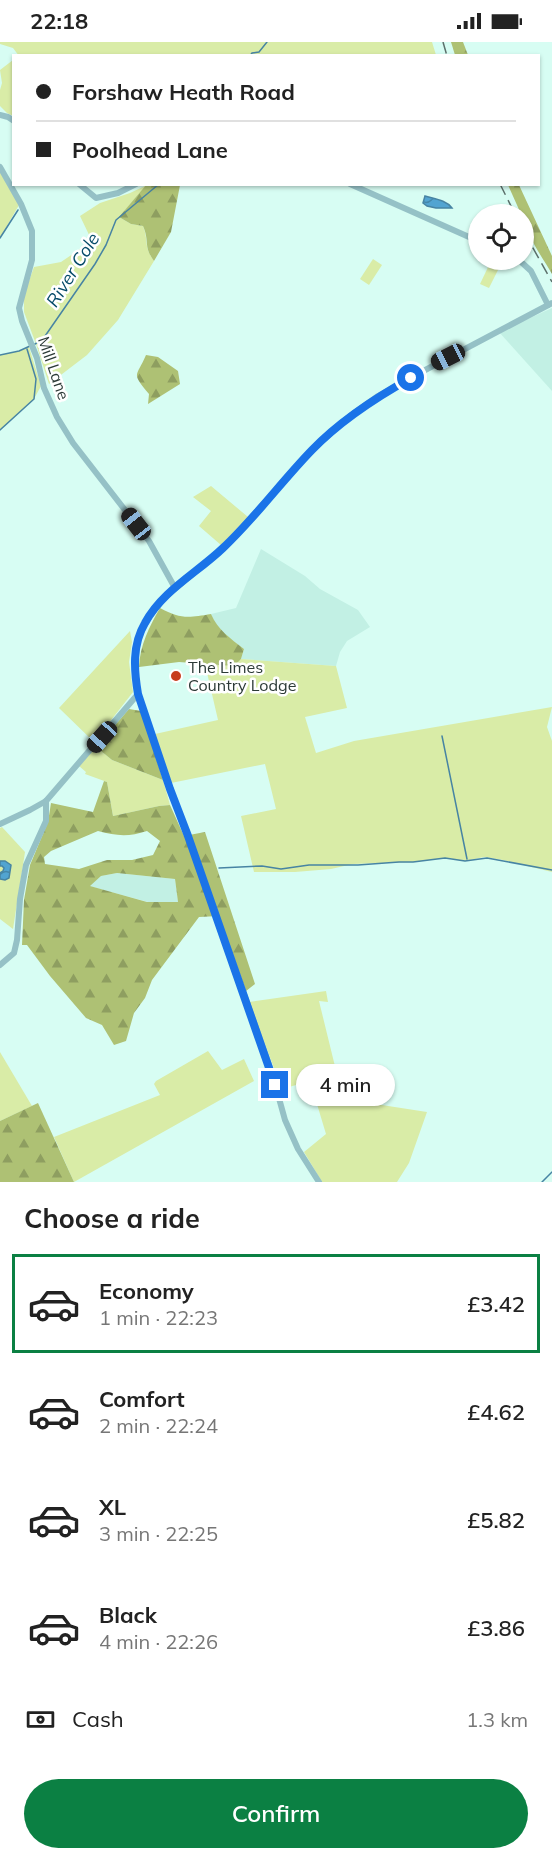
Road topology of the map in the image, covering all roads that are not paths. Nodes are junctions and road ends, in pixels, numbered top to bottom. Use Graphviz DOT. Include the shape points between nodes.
graph roads {
  1 [pos="0,167"];
  2 [pos="81,186"];
  3 [pos="132,186"];
  4 [pos="354,186"];
  5 [pos="468,237"];
  6 [pos="530,270"];
  7 [pos="550,304"];
  8 [pos="175,588"];
  9 [pos="138,694"];
  10 [pos="46,801"];
  11 [pos="0,824"];
  12 [pos="0,965"];
  13 [pos="319,1182"];
  1 -- 8 [label="street, Mill Lane" via="32,231 32,260 19,308 44,388 74,443 149,541"];
  2 -- 3 [label="street" via="96,198"];
  4 -- 5 [label="street"];
  6 -- 7 [label="street"];
  7 -- 8 [label="street" via="378,396 350,416 312,450 225,547"];
  8 -- 9 [label="street" via="152,613 140,635 135,652"];
  9 -- 10 [label="street"];
  9 -- 13 [label="street" via="272,1073 285,1120"];
  10 -- 11 [label="street"];
  10 -- 12 [label="street" via="46,821 26,865 14,953"];
}
